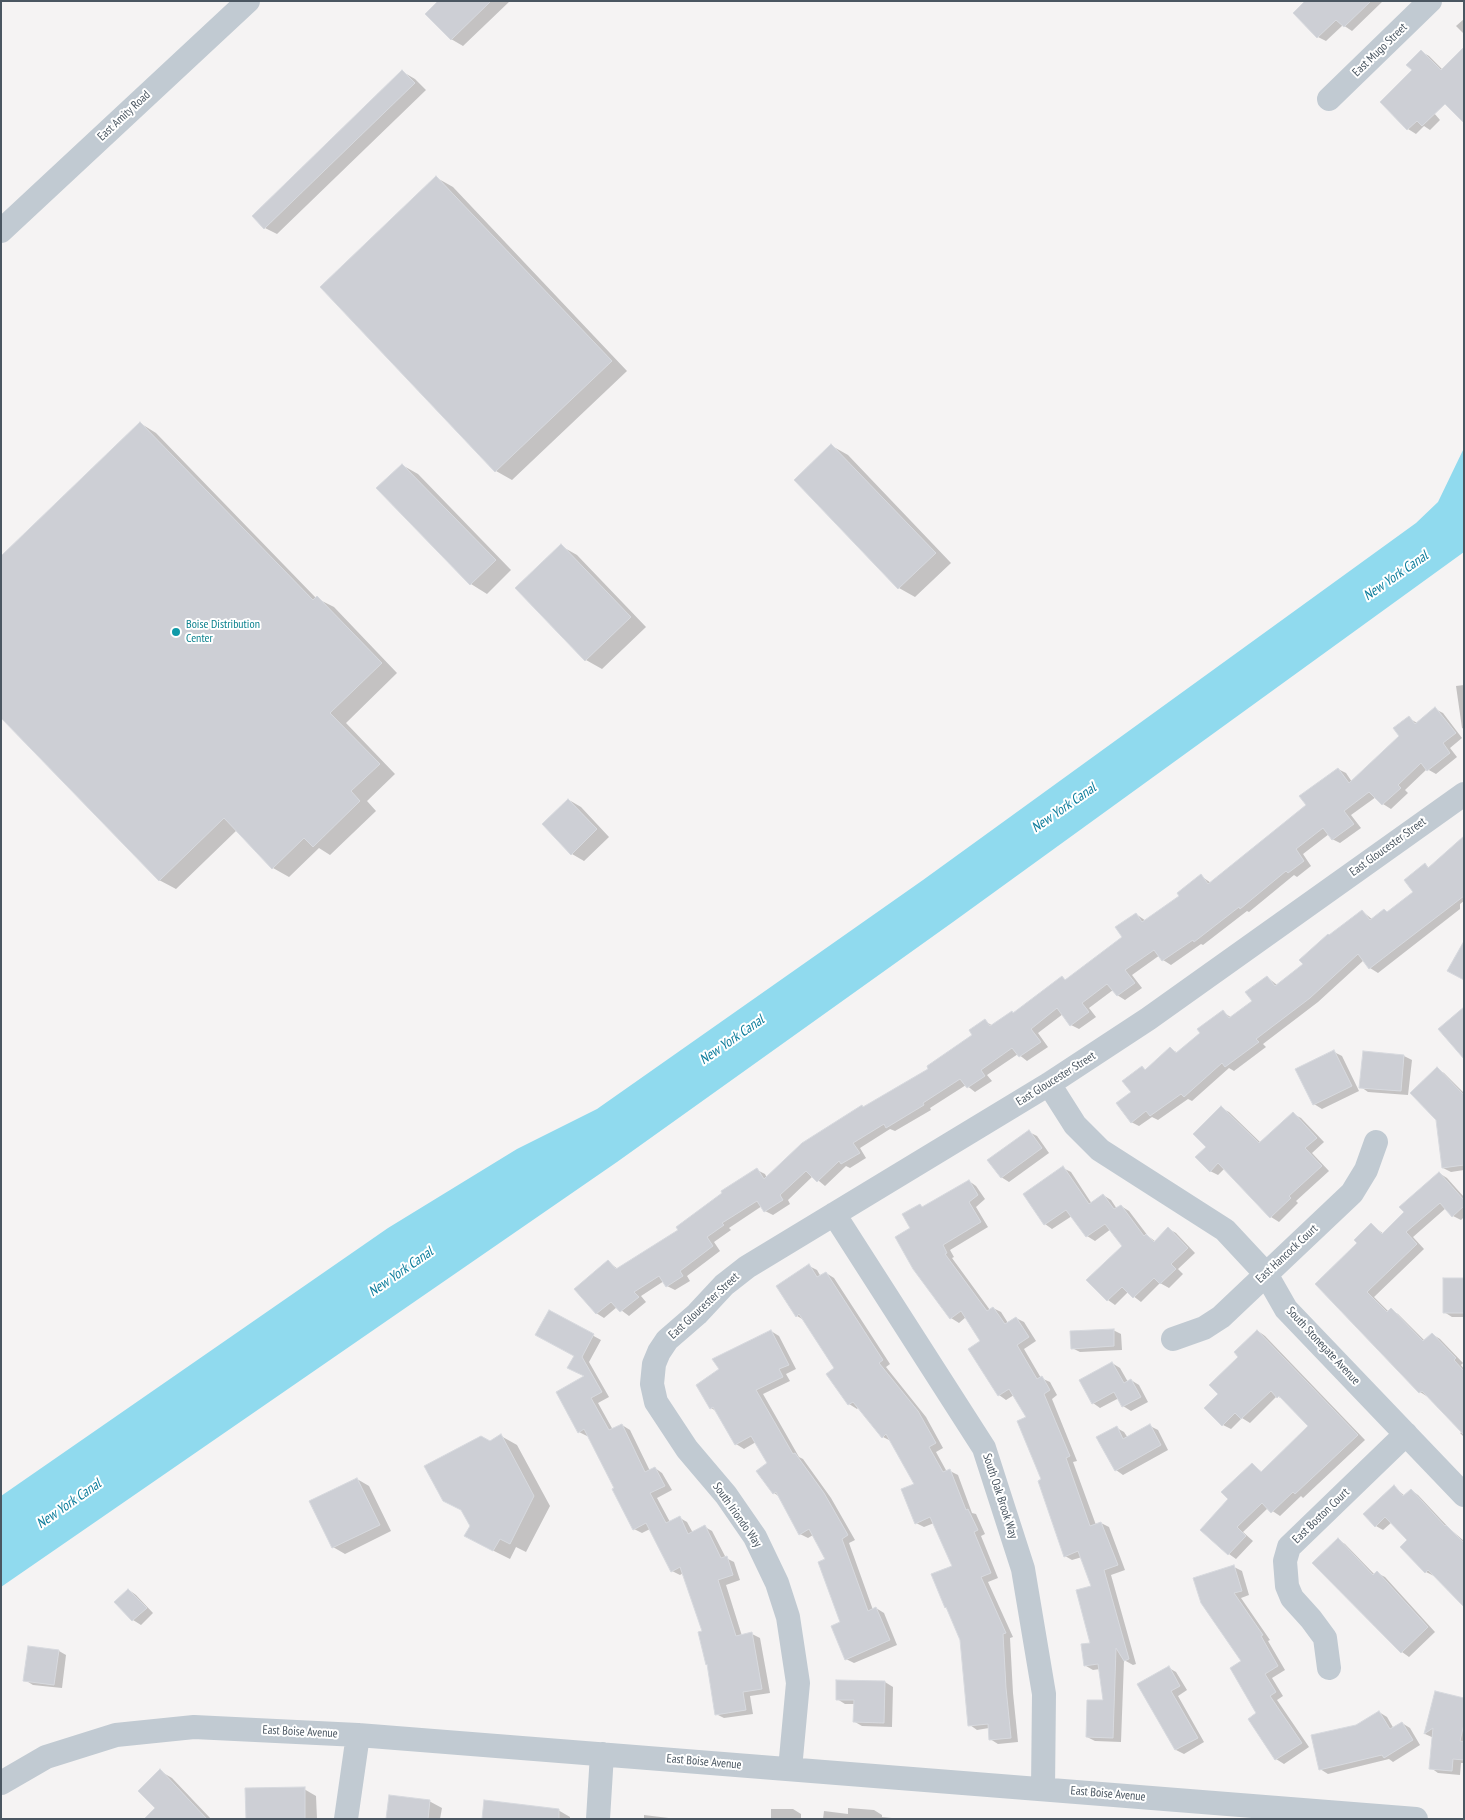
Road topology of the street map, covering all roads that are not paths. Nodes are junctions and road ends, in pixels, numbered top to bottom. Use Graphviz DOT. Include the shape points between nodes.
graph roads {
  1 [pos="248,1"];
  2 [pos="1430,1"];
  3 [pos="1329,99"];
  4 [pos="1,230"];
  5 [pos="1464,794"];
  6 [pos="1048,1084"];
  7 [pos="1376,1142"];
  8 [pos="834,1214"];
  9 [pos="1266,1274"];
  10 [pos="1173,1339"];
  11 [pos="654,1364"];
  12 [pos="1406,1434"];
  13 [pos="1464,1495"];
  14 [pos="1329,1668"];
  15 [pos="358,1735"];
  16 [pos="602,1754"];
  17 [pos="790,1769"];
  18 [pos="1,1783"];
  19 [pos="1043,1789"];
  20 [pos="346,1819"];
  21 [pos="598,1819"];
  22 [pos="1416,1819"];
  1 -- 4 [label="street, East Amity Road"];
  2 -- 3 [label="street, East Mugo Street"];
  5 -- 6 [label="street, East Gloucester Street" via="1148,1019"];
  6 -- 8 [label="street, East Gloucester Street"];
  6 -- 9 [label="street, South Stonegate Avenue" via="1075,1125 1100,1150 1225,1230"];
  7 -- 9 [label="street, East Hancock Court" via="1366,1170 1352,1192"];
  8 -- 11 [label="street, East Gloucester Street" via="747,1267 724,1285 698,1314 667,1340"];
  8 -- 19 [label="street, South Oak Brook Way" via="984,1448 1023,1569 1044,1694"];
  9 -- 10 [label="street, East Hancock Court" via="1221,1317 1204,1328"];
  9 -- 12 [label="street, South Stonegate Avenue" via="1286,1309"];
  11 -- 17 [label="street, South Iriondo Way" via="652,1384 656,1402 687,1449 756,1537 777,1583 788,1617 798,1683"];
  12 -- 13 [label="street, South Stonegate Avenue"];
  12 -- 14 [label="street, East Boston Court" via="1290,1547 1287,1554 1287,1586 1292,1598 1325,1638"];
  15 -- 16 [label="street, East Boise Avenue"];
  15 -- 18 [label="street, East Boise Avenue" via="194,1727 116,1735 46,1757"];
  15 -- 20 [label="street"];
  16 -- 17 [label="street, East Boise Avenue"];
  16 -- 21 [label="street"];
  17 -- 19 [label="street, East Boise Avenue"];
  19 -- 22 [label="street, East Boise Avenue"];
}
